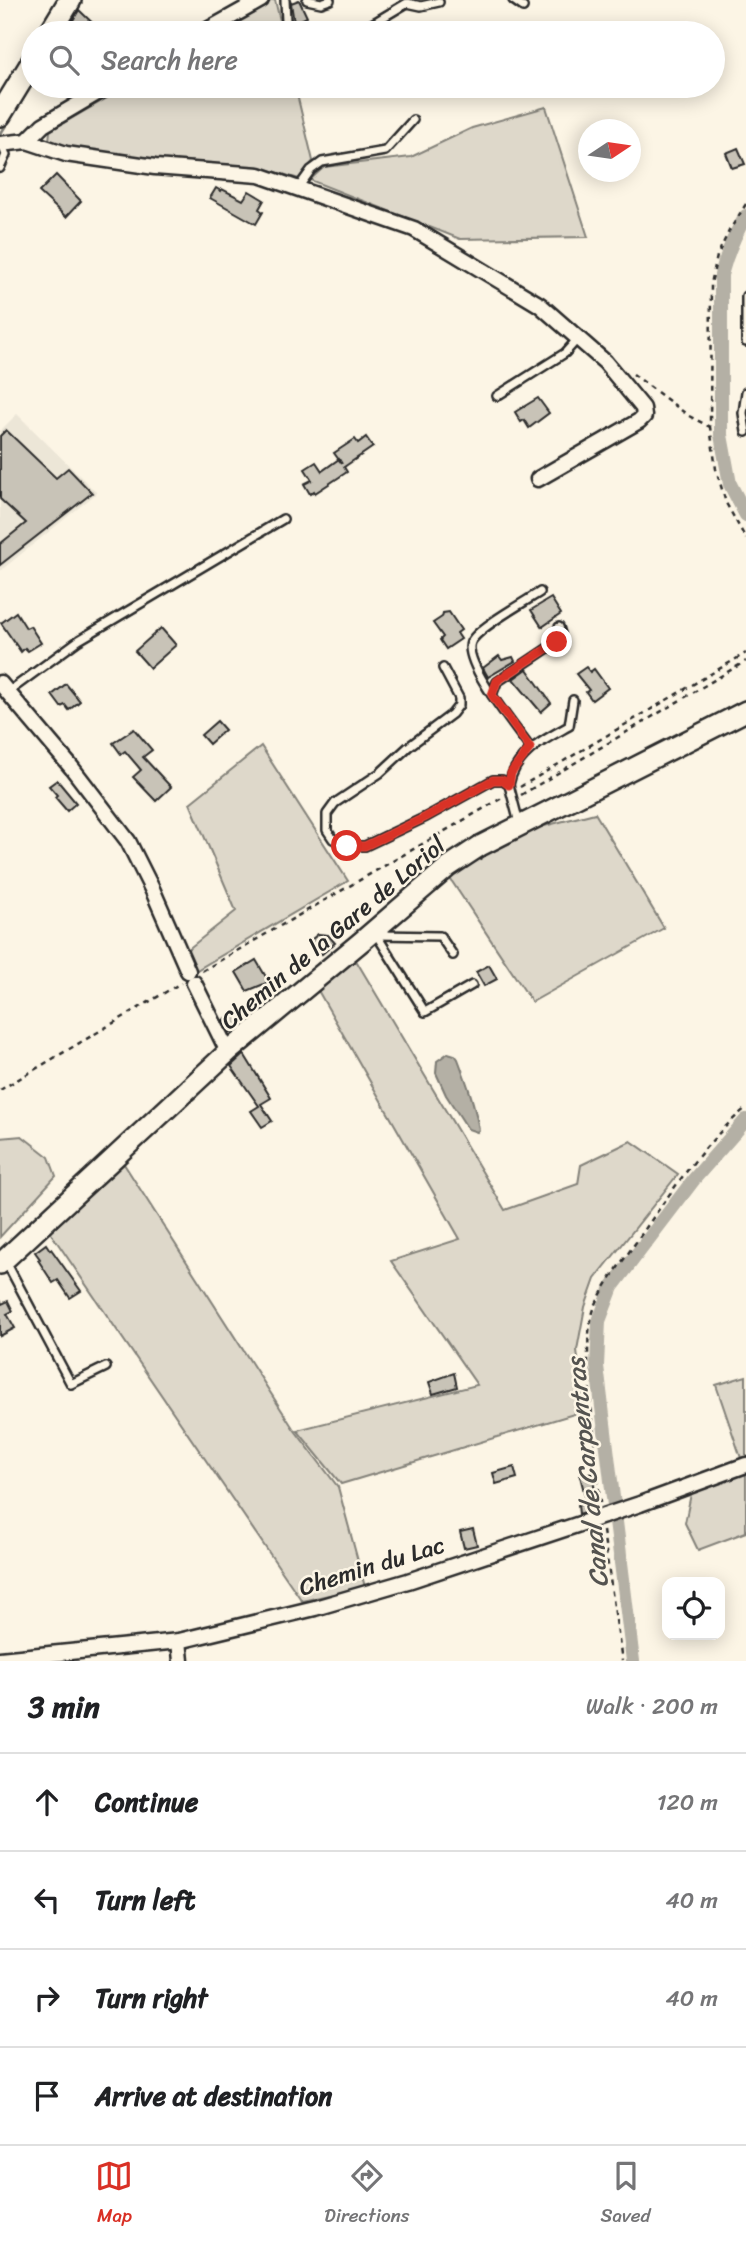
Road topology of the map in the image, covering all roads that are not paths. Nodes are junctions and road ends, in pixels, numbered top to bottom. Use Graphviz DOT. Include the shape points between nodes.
graph roads {
  1 [pos="70,0"];
  2 [pos="261,0"];
  3 [pos="285,0"];
  4 [pos="307,0"];
  5 [pos="330,0"];
  6 [pos="513,0"];
  7 [pos="439,2"];
  8 [pos="523,7"];
  9 [pos="57,21"];
  10 [pos="223,21"];
  11 [pos="286,21"];
  12 [pos="377,21"];
  13 [pos="21,81"];
  14 [pos="89,98"];
  15 [pos="0,115"];
  16 [pos="413,120"];
  17 [pos="27,141"];
  18 [pos="1,144"];
  19 [pos="0,167"];
  20 [pos="298,188"];
  21 [pos="746,296"];
  22 [pos="575,335"];
  23 [pos="746,342"];
  24 [pos="746,392"];
  25 [pos="497,396"];
  26 [pos="746,432"];
  27 [pos="538,479"];
  28 [pos="283,519"];
  29 [pos="540,592"];
  30 [pos="559,627"];
  31 [pos="443,668"];
  32 [pos="4,687"];
  33 [pos="492,695"];
  34 [pos="573,700"];
  35 [pos="746,711"];
  36 [pos="530,748"];
  37 [pos="511,792"];
  38 [pos="520,827"];
  39 [pos="376,933"];
  40 [pos="453,955"];
  41 [pos="472,985"];
  42 [pos="228,1052"];
  43 [pos="3,1261"];
  44 [pos="106,1367"];
  45 [pos="746,1465"];
  46 [pos="179,1641"];
  47 [pos="111,1655"];
  48 [pos="0,1659"];
  49 [pos="181,1661"];
  1 -- 9 [label="main road"];
  2 -- 10 [label="street"];
  3 -- 11 [label="lane"];
  4 -- 5 [label="lane"];
  6 -- 8 [label="lane"];
  7 -- 12 [label="lane" via="407,3"];
  13 -- 15 [label="main road"];
  14 -- 17 [label="street" via="43,125"];
  16 -- 20 [label="lane" via="386,151 322,162"];
  17 -- 18 [label="street"];
  17 -- 20 [label="street" via="65,154 259,175"];
  18 -- 19 [label="lane" via="6,155"];
  20 -- 22 [label="street" via="414,229 540,306"];
  21 -- 23 [label="lane"];
  22 -- 25 [label="lane" via="565,353"];
  22 -- 27 [label="street" via="605,362 643,408 644,416"];
  24 -- 26 [label="lane"];
  28 -- 32 [label="lane"];
  29 -- 33 [label="lane" via="471,641 473,664"];
  30 -- 33 [label="lane" via="557,642 497,681"];
  31 -- 37 [label="lane" via="459,705 380,773 334,803 327,814 327,830 347,846 365,846 493,780 502,780"];
  32 -- 42 [label="street" via="128,841"];
  33 -- 36 [label="lane"];
  34 -- 36 [label="lane" via="569,726"];
  35 -- 38 [label="street, Chemin de la Gare de Loriol"];
  36 -- 37 [label="lane" via="511,773"];
  37 -- 38 [label="lane"];
  38 -- 39 [label="street, Chemin de la Gare de Loriol" via="448,867"];
  39 -- 40 [label="lane" via="440,936"];
  39 -- 41 [label="lane" via="425,1012"];
  39 -- 42 [label="street, Chemin de la Gare de Loriol"];
  42 -- 43 [label="street, Chemin de la Gare de Loriol"];
  43 -- 44 [label="lane" via="71,1384"];
  45 -- 46 [label="street, Chemin du Lac" via="355,1597"];
  46 -- 47 [label="street, Chemin du Lac"];
  46 -- 49 [label="street"];
  47 -- 48 [label="street, Chemin du Lac"];
}
